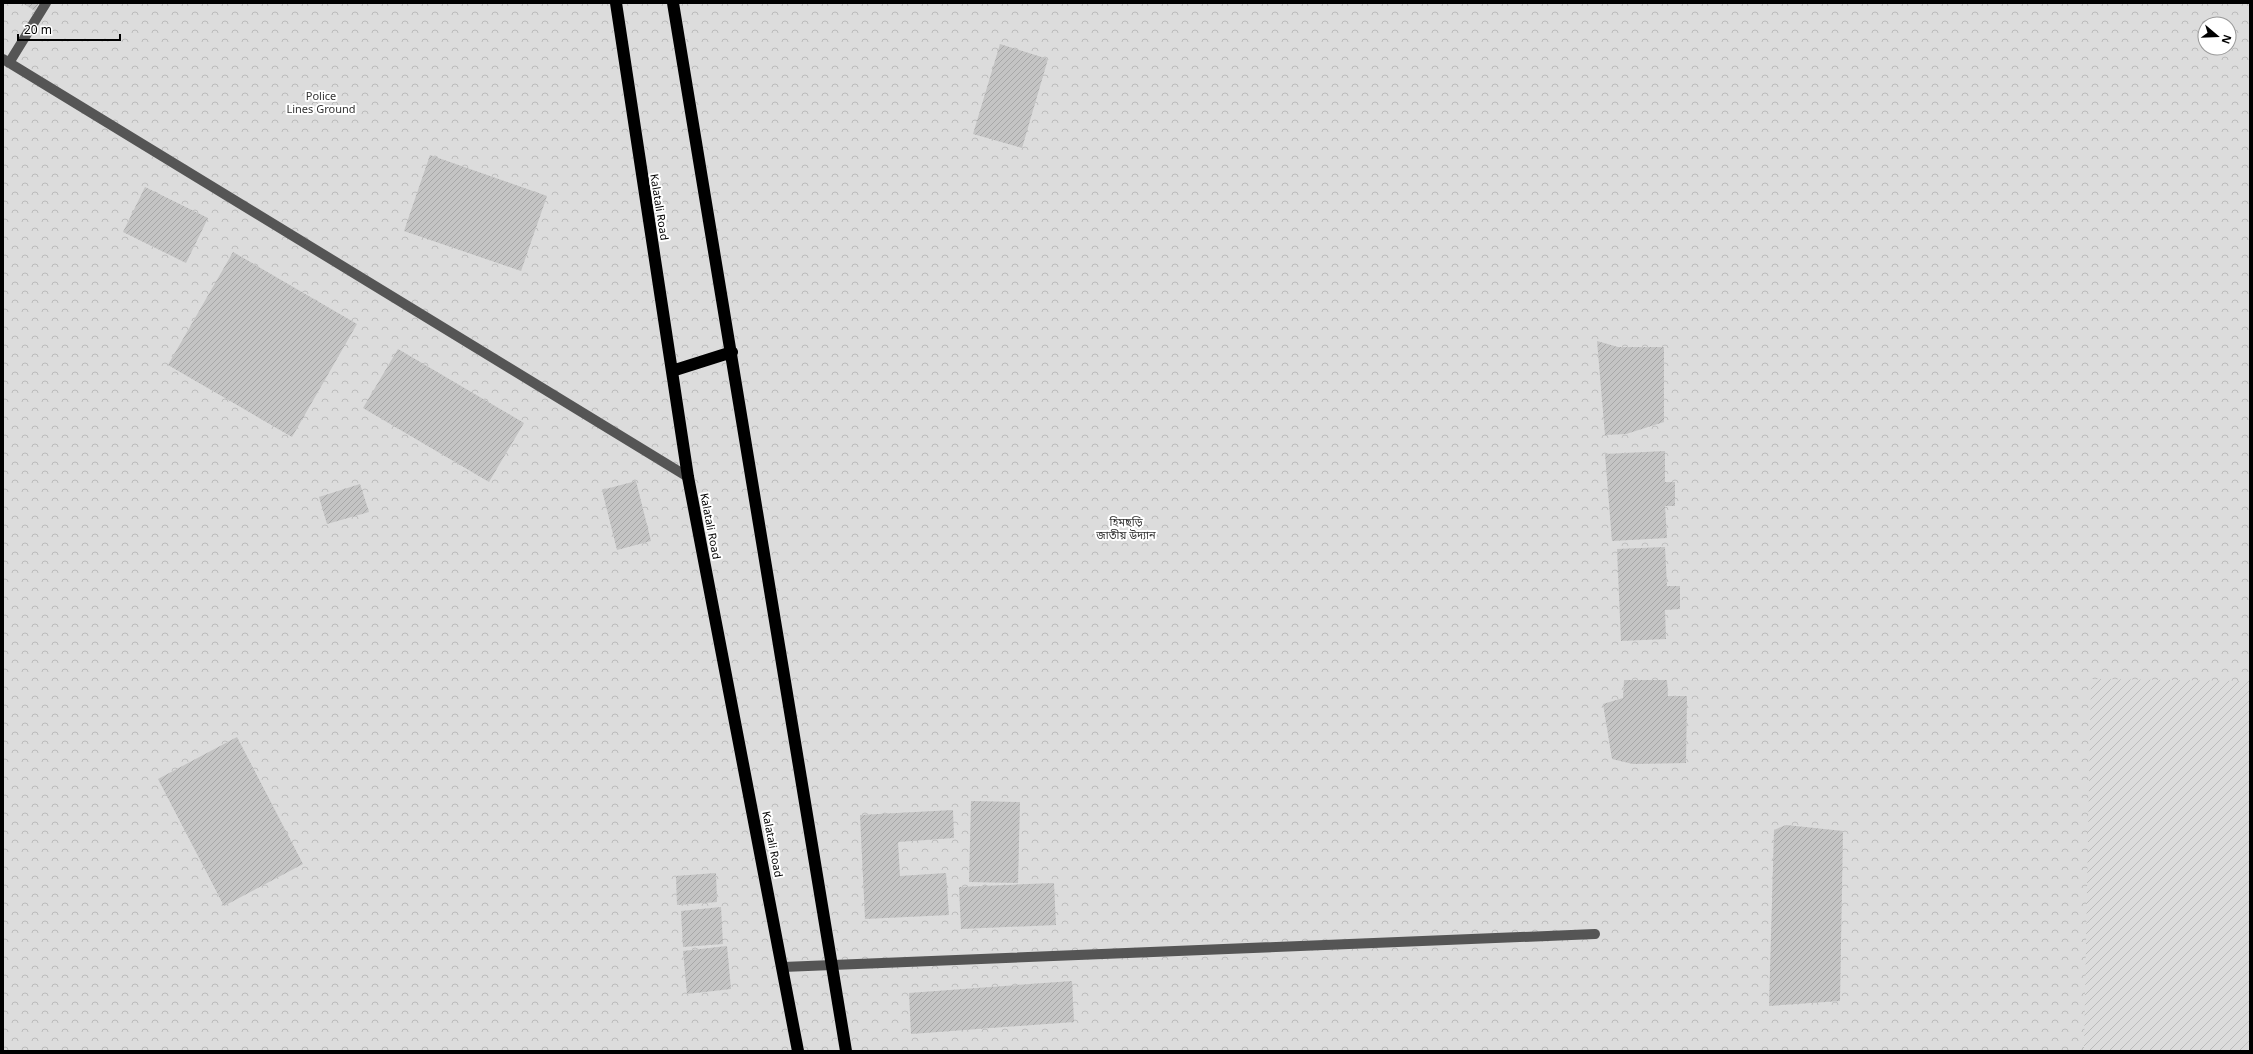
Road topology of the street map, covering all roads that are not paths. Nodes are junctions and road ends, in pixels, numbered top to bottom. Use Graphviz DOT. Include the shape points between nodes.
graph roads {
  1 [pos="46,3"];
  2 [pos="616,3"];
  3 [pos="673,3"];
  4 [pos="6,61"];
  5 [pos="732,352"];
  6 [pos="672,371"];
  7 [pos="688,477"];
  8 [pos="1595,934"];
  9 [pos="830,964"];
  10 [pos="783,967"];
  11 [pos="798,1051"];
  12 [pos="846,1051"];
  1 -- 4 [label="street"];
  2 -- 6 [label="highway, Kalatali Road"];
  3 -- 5 [label="highway"];
  4 -- 7 [label="street"];
  5 -- 6 [label="highway"];
  5 -- 9 [label="highway"];
  6 -- 7 [label="highway, Kalatali Road"];
  7 -- 10 [label="highway, Kalatali Road"];
  8 -- 9 [label="street"];
  9 -- 10 [label="street"];
  9 -- 12 [label="highway"];
  10 -- 11 [label="highway, Kalatali Road"];
}
